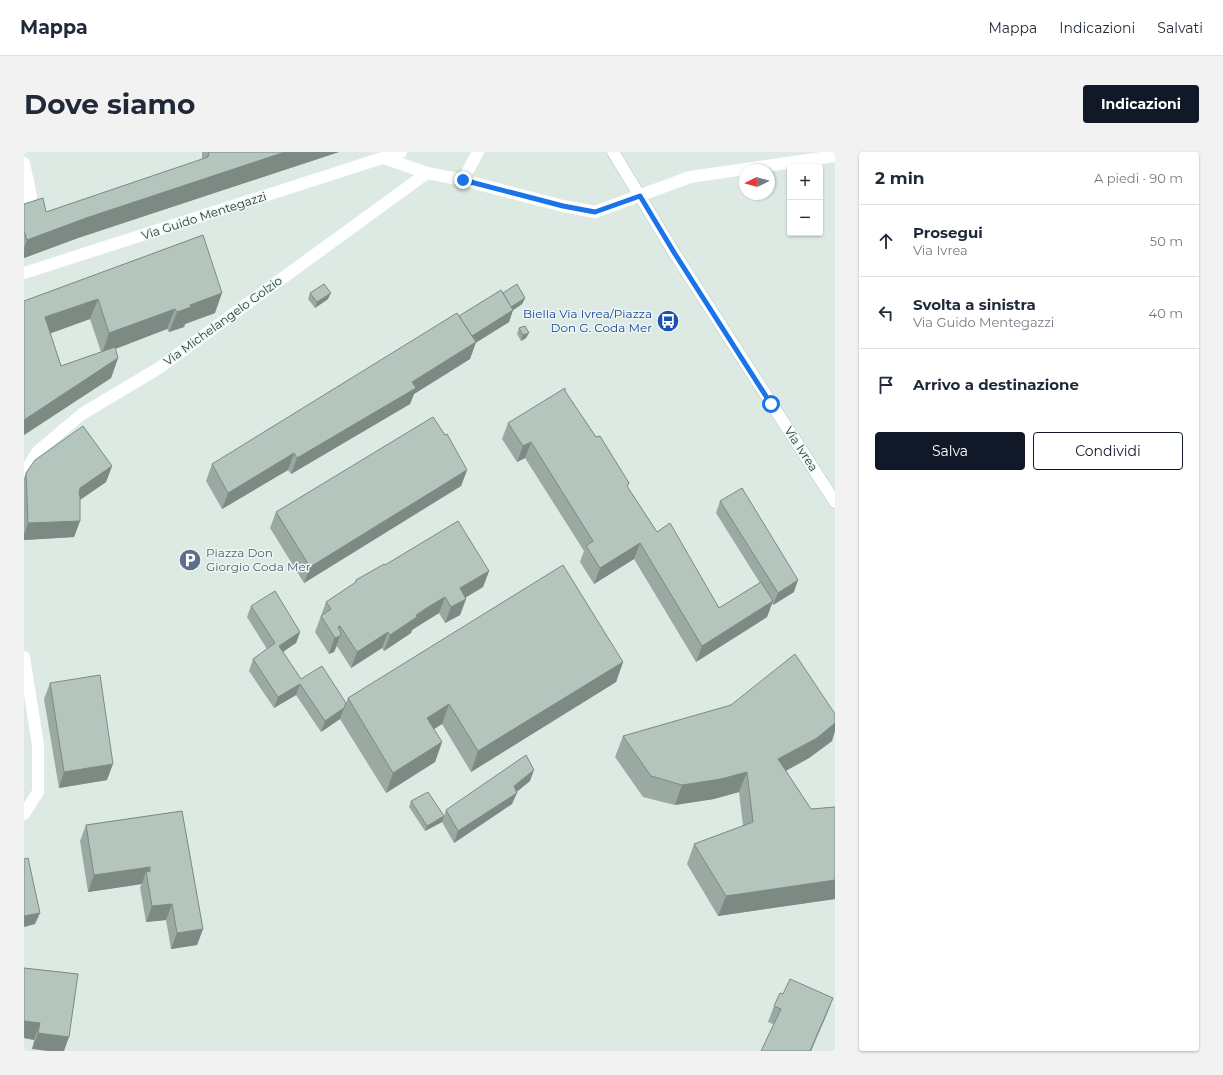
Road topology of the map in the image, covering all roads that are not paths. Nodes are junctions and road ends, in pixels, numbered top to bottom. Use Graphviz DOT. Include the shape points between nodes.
graph roads {
  1 [pos="401,152"];
  2 [pos="478,152"];
  3 [pos="614,152"];
  4 [pos="835,156"];
  5 [pos="384,158"];
  6 [pos="24,163"];
  7 [pos="428,173"];
  8 [pos="463,180"];
  9 [pos="640,196"];
  10 [pos="24,198"];
  11 [pos="24,273"];
  12 [pos="24,473"];
  13 [pos="835,502"];
  14 [pos="24,658"];
  15 [pos="24,814"];
  1 -- 5 [label="street, Via Guido Mentegazzi"];
  2 -- 8 [label="street"];
  3 -- 9 [label="street, Via Ivrea"];
  4 -- 9 [label="street" via="690,177"];
  5 -- 7 [label="street"];
  5 -- 11 [label="street, Via Guido Mentegazzi"];
  6 -- 10 [label="street" via="31,196"];
  7 -- 8 [label="street"];
  7 -- 12 [label="street, Via Michelangelo Golzio" via="159,368 82,414 38,451"];
  8 -- 9 [label="street" via="595,212"];
  9 -- 13 [label="street, Via Ivrea"];
  14 -- 15 [label="street" via="38,745 38,792"];
}
